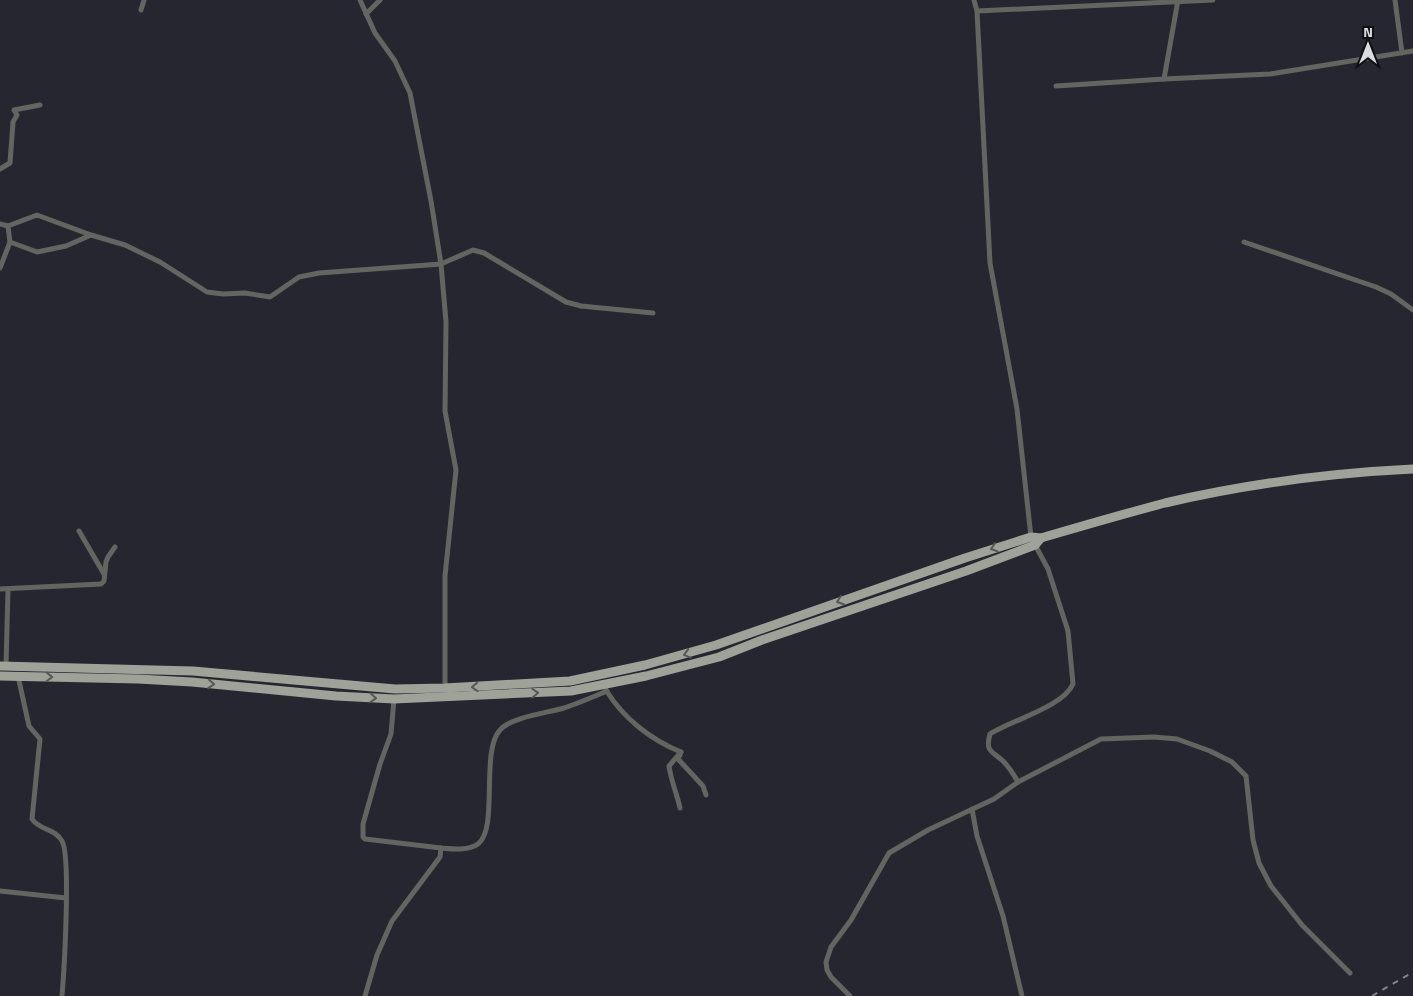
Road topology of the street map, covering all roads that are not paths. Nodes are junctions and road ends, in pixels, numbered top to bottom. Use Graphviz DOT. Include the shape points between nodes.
graph roads {
  1 [pos="144,0"];
  2 [pos="360,0"];
  3 [pos="380,0"];
  4 [pos="974,0"];
  5 [pos="1212,0"];
  6 [pos="1395,0"];
  7 [pos="1178,1"];
  8 [pos="141,10"];
  9 [pos="977,11"];
  10 [pos="366,14"];
  11 [pos="1413,51"];
  12 [pos="1402,53"];
  13 [pos="1164,79"];
  14 [pos="1056,86"];
  15 [pos="40,105"];
  16 [pos="0,169"];
  17 [pos="0,224"];
  18 [pos="8,226"];
  19 [pos="91,235"];
  20 [pos="10,242"];
  21 [pos="1244,242"];
  22 [pos="440,264"];
  23 [pos="0,268"];
  24 [pos="1413,310"];
  25 [pos="654,313"];
  26 [pos="1413,468"];
  27 [pos="79,531"];
  28 [pos="1035,540"];
  29 [pos="115,547"];
  30 [pos="105,574"];
  31 [pos="0,589"];
  32 [pos="8,589"];
  33 [pos="3,666"];
  34 [pos="0,676"];
  35 [pos="18,676"];
  36 [pos="444,688"];
  37 [pos="606,688"];
  38 [pos="394,699"];
  39 [pos="681,752"];
  40 [pos="1018,782"];
  41 [pos="706,795"];
  42 [pos="680,808"];
  43 [pos="972,809"];
  44 [pos="441,848"];
  45 [pos="0,891"];
  46 [pos="66,898"];
  47 [pos="1350,973"];
  48 [pos="62,996"];
  49 [pos="364,996"];
  50 [pos="850,996"];
  51 [pos="1022,996"];
  1 -- 8 [label="street"];
  2 -- 10 [label="street"];
  3 -- 10 [label="street"];
  4 -- 9 [label="street"];
  5 -- 7 [label="street"];
  6 -- 12 [label="street"];
  7 -- 9 [label="street"];
  7 -- 13 [label="street"];
  9 -- 28 [label="street" via="990,263 1017,410"];
  10 -- 22 [label="street" via="410,93"];
  11 -- 12 [label="street"];
  12 -- 13 [label="street" via="1270,74"];
  13 -- 14 [label="street"];
  15 -- 16 [label="street" via="14,110 17,115 13,122 10,163"];
  17 -- 18 [label="street"];
  18 -- 19 [label="street" via="37,215"];
  18 -- 20 [label="street"];
  19 -- 20 [label="street" via="66,246 38,252"];
  19 -- 22 [label="street" via="125,245 160,262 207,292 222,294 270,297 300,277 320,273"];
  20 -- 23 [label="street"];
  21 -- 24 [label="street" via="1376,287"];
  22 -- 25 [label="street" via="473,250 484,253 566,302"];
  22 -- 36 [label="street" via="446,322 445,411 456,470 445,576"];
  26 -- 28 [label="main road" via="1367,471 1223,492 1166,503"];
  27 -- 30 [label="street"];
  28 -- 36 [label="main road, one-way" via="861,594 733,640 645,665 570,681"];
  28 -- 37 [label="main road" via="966,571 720,657"];
  28 -- 40 [label="street" via="1068,631 1073,684 1065,696 1054,703 990,734 988,742 992,754 1002,760"];
  29 -- 30 [label="street" via="108,557"];
  30 -- 32 [label="street" via="104,581 96,584"];
  31 -- 32 [label="street"];
  32 -- 33 [label="street"];
  33 -- 36 [label="main road" via="193,671 394,689"];
  34 -- 35 [label="main road"];
  35 -- 38 [label="main road, one-way" via="174,681"];
  35 -- 46 [label="street" via="29,726 40,739 32,818 62,841"];
  38 -- 37 [label="main road, one-way"];
  37 -- 39 [label="street" via="632,722 662,744"];
  37 -- 44 [label="street" via="564,708 510,722 501,728 494,737 491,751 489,803 482,839 470,847"];
  38 -- 44 [label="street" via="392,734 380,764 363,837"];
  39 -- 41 [label="street" via="678,759 703,786"];
  39 -- 42 [label="street" via="669,766"];
  40 -- 43 [label="street" via="994,799"];
  40 -- 47 [label="street" via="1101,739 1177,739 1232,762 1246,776 1252,840 1271,886 1302,925"];
  43 -- 50 [label="street" via="889,853 827,957 827,970 831,977"];
  43 -- 51 [label="street"];
  44 -- 49 [label="street" via="440,857 392,921"];
  45 -- 46 [label="street"];
  46 -- 48 [label="street"];
}
